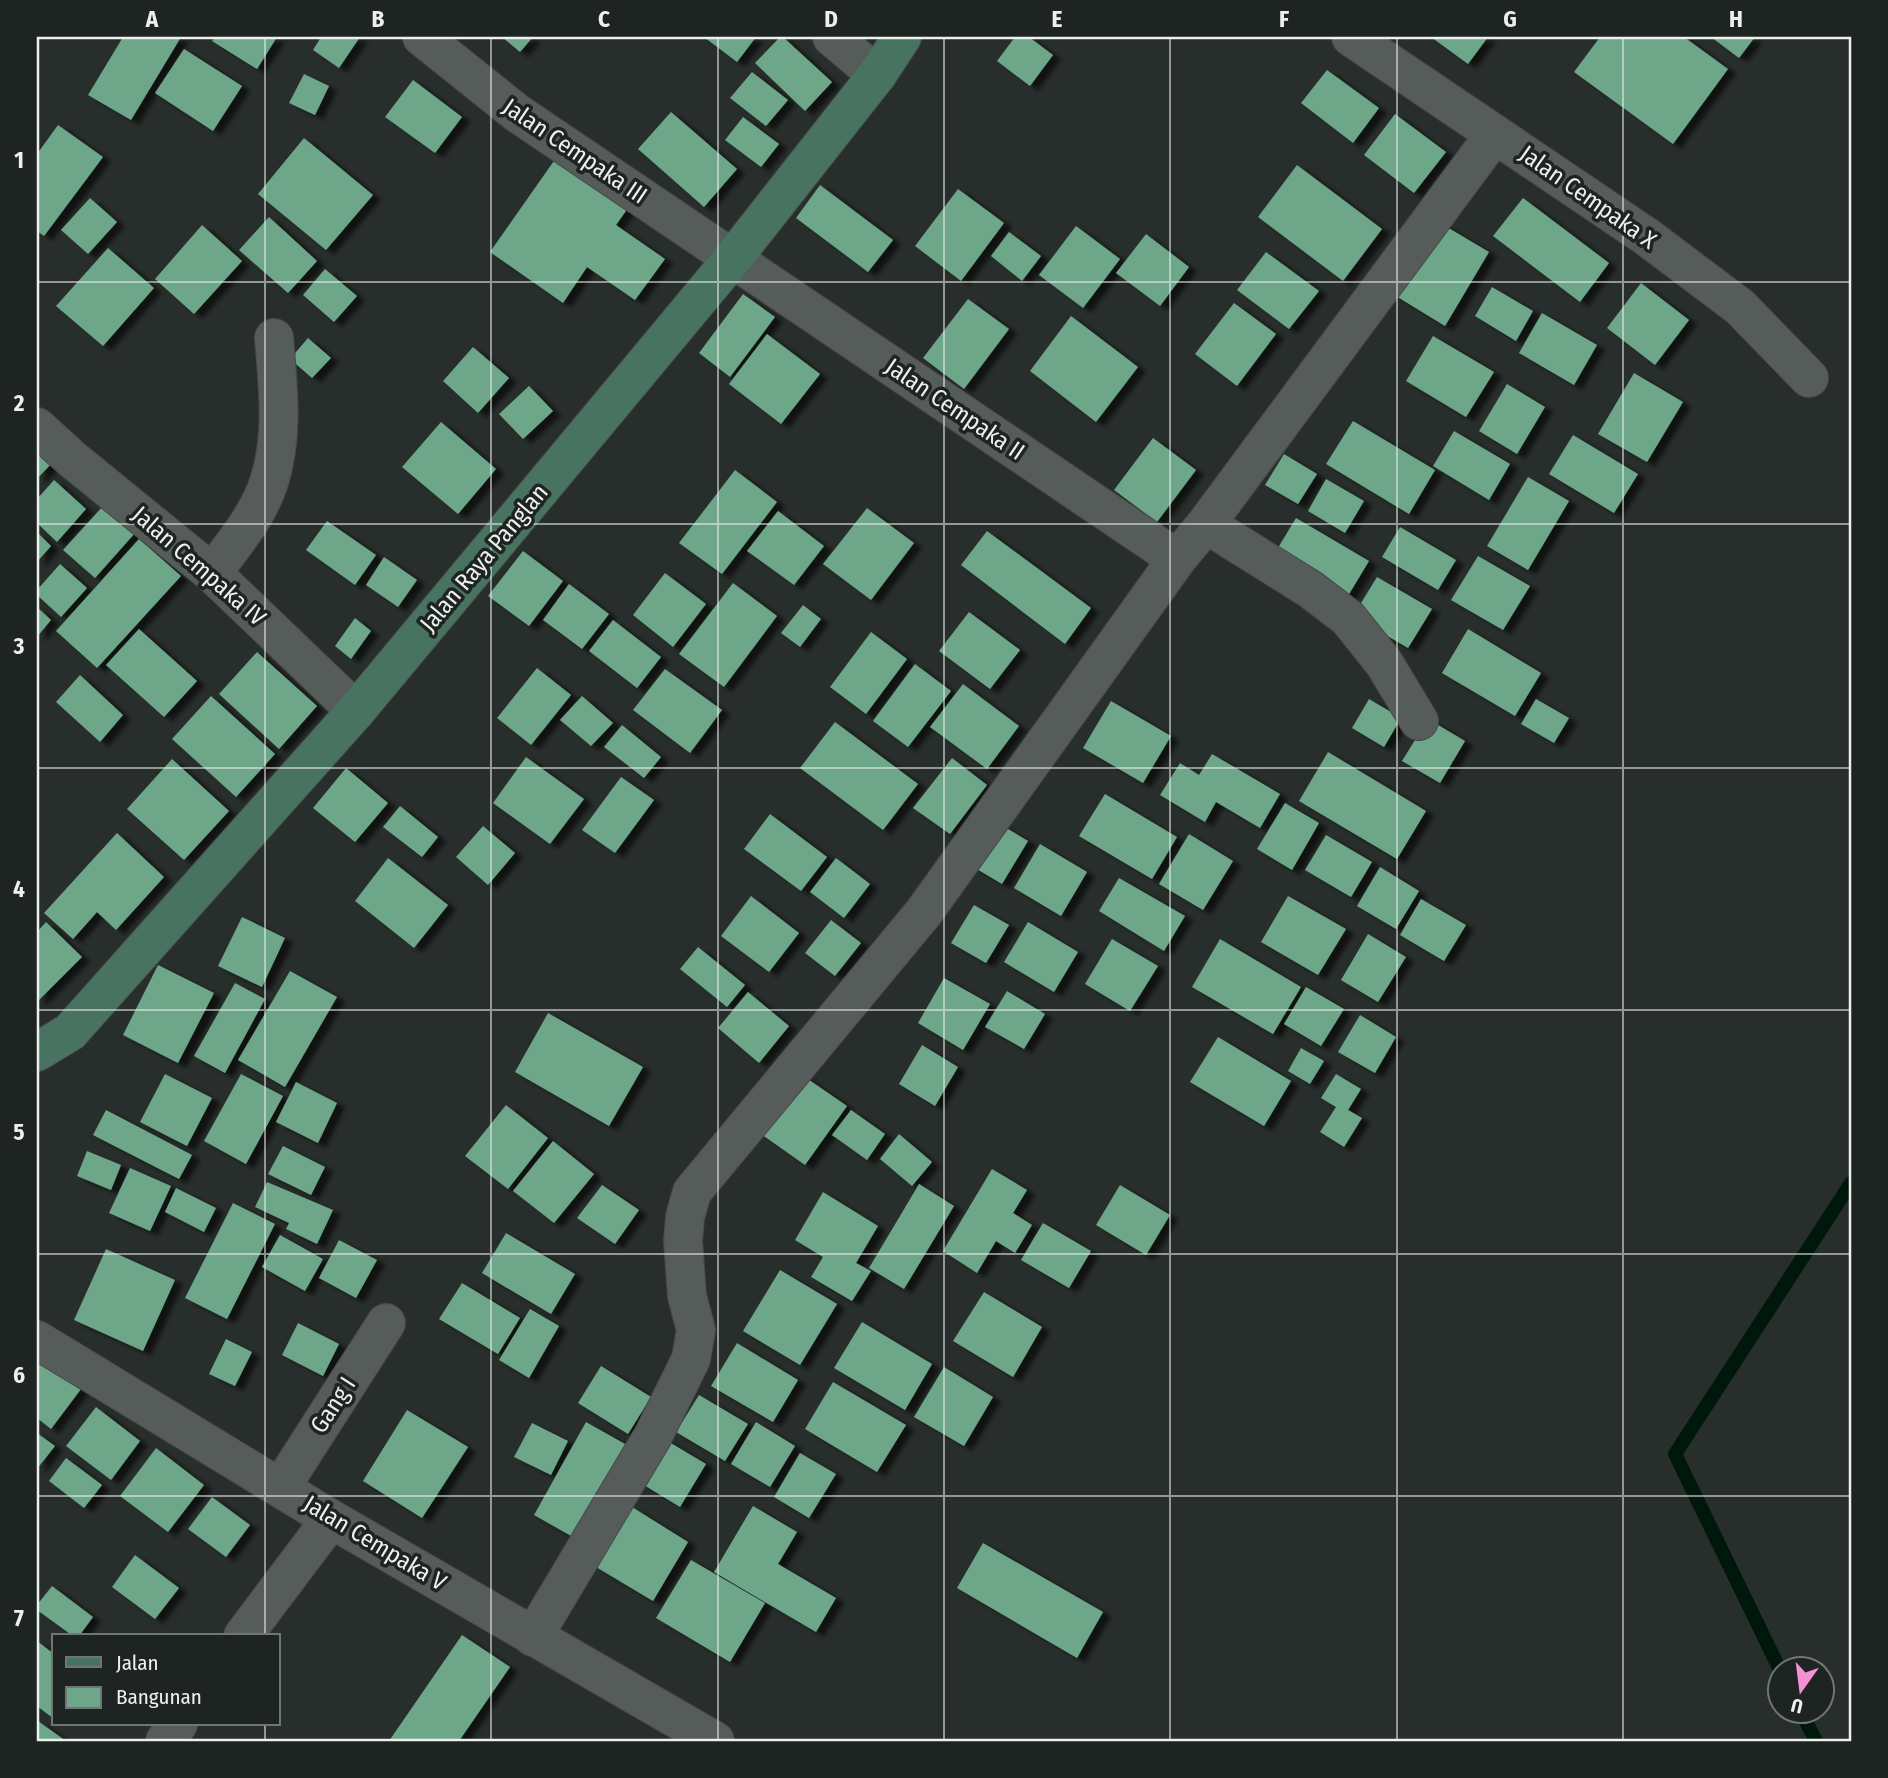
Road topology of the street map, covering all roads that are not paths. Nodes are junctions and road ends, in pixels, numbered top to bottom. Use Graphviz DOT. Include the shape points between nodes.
graph roads {
  1 [pos="422,37"];
  2 [pos="832,37"];
  3 [pos="902,37"];
  4 [pos="1351,37"];
  5 [pos="877,75"];
  6 [pos="1496,134"];
  7 [pos="733,258"];
  8 [pos="274,338"];
  9 [pos="1809,378"];
  10 [pos="37,427"];
  11 [pos="1206,524"];
  12 [pos="1177,559"];
  13 [pos="212,573"];
  14 [pos="356,710"];
  15 [pos="1419,721"];
  16 [pos="37,1052"];
  17 [pos="386,1322"];
  18 [pos="37,1340"];
  19 [pos="281,1487"];
  20 [pos="331,1519"];
  21 [pos="245,1634"];
  22 [pos="533,1637"];
  23 [pos="176,1726"];
  24 [pos="165,1741"];
  25 [pos="715,1741"];
  1 -- 7 [label="street, Jalan Cempaka III" via="517,113"];
  2 -- 5 [label="street"];
  3 -- 5 [label="street, Jalan Raya Panglan"];
  4 -- 6 [label="street, Jalan Cempaka X"];
  5 -- 7 [label="street, Jalan Raya Panglan"];
  6 -- 9 [label="street, Jalan Cempaka X" via="1740,307"];
  6 -- 11 [label="street"];
  7 -- 12 [label="street, Jalan Cempaka II"];
  7 -- 14 [label="street, Jalan Raya Panglan"];
  8 -- 13 [label="street" via="280,416 269,483 251,520"];
  10 -- 13 [label="street, Jalan Cempaka IV"];
  11 -- 12 [label="street"];
  11 -- 15 [label="street" via="1348,618 1384,663"];
  12 -- 22 [label="street" via="924,912 692,1192 683,1241 687,1296 696,1330 691,1359 653,1436"];
  13 -- 14 [label="street, Jalan Cempaka IV"];
  14 -- 16 [label="street, Jalan Raya Panglan" via="70,1032"];
  17 -- 19 [label="street, Gang I"];
  18 -- 19 [label="street, Jalan Cempaka V"];
  19 -- 20 [label="street, Jalan Cempaka V"];
  20 -- 21 [label="street"];
  20 -- 22 [label="street, Jalan Cempaka V"];
  22 -- 25 [label="street, Jalan Cempaka V"];
  23 -- 24 [label="street"];
}
